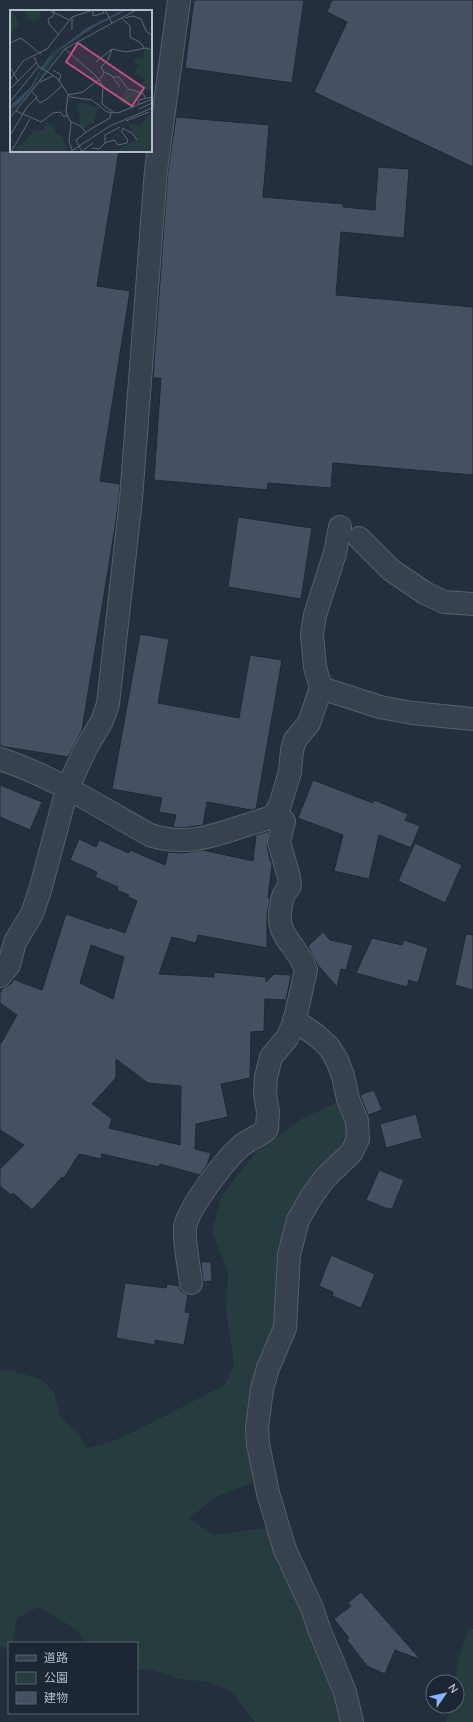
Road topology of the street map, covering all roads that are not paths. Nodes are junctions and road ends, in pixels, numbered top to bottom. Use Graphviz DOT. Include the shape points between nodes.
graph roads {
  1 [pos="179,0"];
  2 [pos="340,527"];
  3 [pos="359,538"];
  4 [pos="473,604"];
  5 [pos="320,688"];
  6 [pos="473,719"];
  7 [pos="0,759"];
  8 [pos="67,789"];
  9 [pos="273,816"];
  10 [pos="0,976"];
  11 [pos="294,1020"];
  12 [pos="191,1283"];
  13 [pos="352,1722"];
  1 -- 8 [label="street" via="156,170 131,499 109,699 102,721"];
  2 -- 5 [label="street" via="335,553 314,615 312,634"];
  3 -- 4 [label="street" via="391,570 425,593 444,602"];
  5 -- 6 [label="street" via="380,707"];
  5 -- 9 [label="street" via="309,722 295,740 290,772 280,805"];
  7 -- 8 [label="street" via="24,767"];
  8 -- 9 [label="street" via="165,840 186,841 218,835"];
  8 -- 10 [label="street" via="42,887 32,914 15,942 10,966"];
  9 -- 11 [label="street" via="284,821 279,842 290,886 283,894 278,916 280,928 306,970"];
  11 -- 12 [label="street" via="287,1038 271,1057 266,1088 267,1129 234,1152 189,1215 185,1227"];
  11 -- 13 [label="street" via="329,1047 337,1060 357,1121 358,1139 352,1152 325,1178 298,1220 289,1255 285,1328 262,1389 257,1428 258,1444 268,1493 285,1550 312,1608 345,1692"];
}
